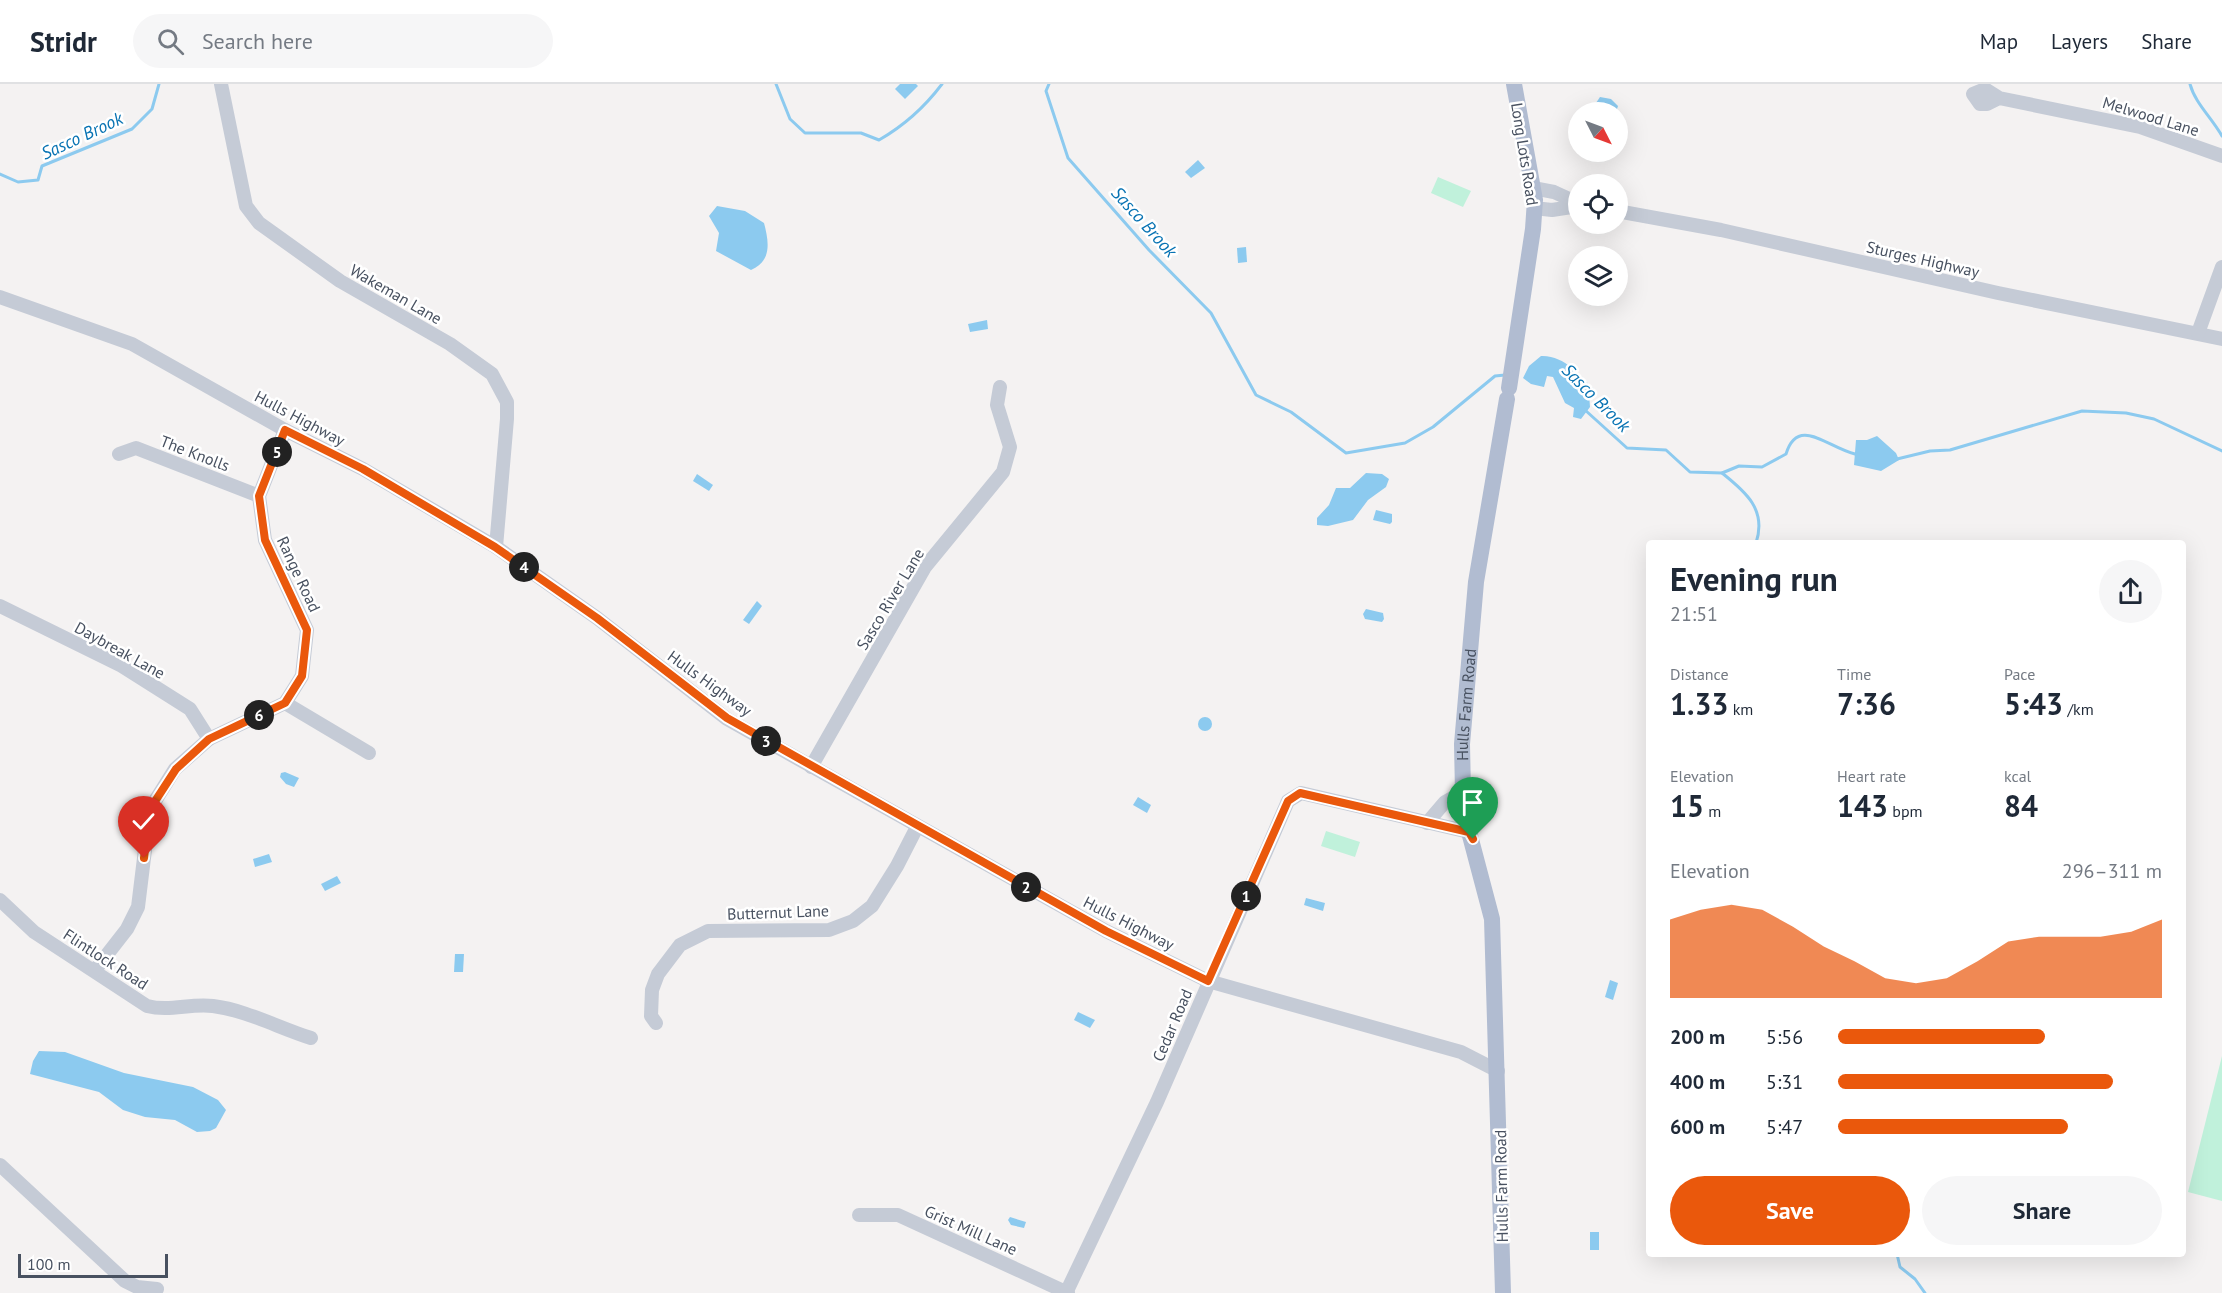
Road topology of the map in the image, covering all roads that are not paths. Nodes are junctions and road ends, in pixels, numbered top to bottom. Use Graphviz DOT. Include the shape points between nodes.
graph roads {
  1 [pos="221,84"];
  2 [pos="1514,84"];
  3 [pos="1999,98"];
  4 [pos="2222,156"];
  5 [pos="1533,188"];
  6 [pos="1568,199"];
  7 [pos="1568,206"];
  8 [pos="1628,213"];
  9 [pos="1534,216"];
  10 [pos="2222,267"];
  11 [pos="0,297"];
  12 [pos="2198,333"];
  13 [pos="2222,339"];
  14 [pos="1000,387"];
  15 [pos="285,430"];
  16 [pos="119,454"];
  17 [pos="259,496"];
  18 [pos="495,547"];
  19 [pos="0,606"];
  20 [pos="285,703"];
  21 [pos="209,739"];
  22 [pos="369,753"];
  23 [pos="811,767"];
  24 [pos="1463,792"];
  25 [pos="1427,823"];
  26 [pos="917,827"];
  27 [pos="1469,832"];
  28 [pos="0,900"];
  29 [pos="94,970"];
  30 [pos="1208,981"];
  31 [pos="656,1023"];
  32 [pos="311,1038"];
  33 [pos="1496,1050"];
  34 [pos="1461,1052"];
  35 [pos="1498,1071"];
  36 [pos="0,1165"];
  37 [pos="859,1215"];
  38 [pos="158,1289"];
  39 [pos="1067,1292"];
  40 [pos="1503,1293"];
  1 -- 18 [label="street, Wakeman Lane" via="246,206 259,223 340,281 450,344 492,374 507,402"];
  2 -- 5 [label="main road, Long Lots Road"];
  3 -- 4 [label="street, Melwood Lane" via="2140,127"];
  5 -- 6 [label="street"];
  5 -- 9 [label="main road, Long Lots Road"];
  7 -- 9 [label="street"];
  8 -- 12 [label="street, Sturges Highway"];
  9 -- 24 [label="main road, Hulls Farm Road" via="1476,582 1462,744"];
  10 -- 12 [label="street"];
  11 -- 15 [label="street, Hulls Highway" via="132,344"];
  12 -- 13 [label="street, Sturges Highway"];
  14 -- 23 [label="street, Sasco River Lane" via="997,405 1010,447 1003,472 925,567"];
  15 -- 17 [label="street, Range Road"];
  15 -- 18 [label="street, Hulls Highway" via="363,469"];
  16 -- 17 [label="street, The Knolls" via="136,448"];
  17 -- 20 [label="street, Range Road" via="265,540 307,630 302,676"];
  18 -- 23 [label="street, Hulls Highway" via="597,618 727,718"];
  19 -- 21 [label="street, Daybreak Lane" via="122,666 189,709"];
  20 -- 21 [label="street"];
  20 -- 22 [label="street"];
  21 -- 29 [label="street" via="176,769 150,809 138,907 127,929"];
  23 -- 26 [label="street, Hulls Highway"];
  24 -- 25 [label="street" via="1445,802"];
  24 -- 27 [label="main road, Hulls Farm Road"];
  25 -- 27 [label="street, Cedar Road"];
  25 -- 30 [label="street, Cedar Road" via="1300,793 1288,801"];
  26 -- 30 [label="street, Hulls Highway" via="1106,931"];
  26 -- 31 [label="street, Butternut Lane" via="872,906 853,921 829,930 708,931 680,945 658,974 652,990 651,1016"];
  27 -- 33 [label="main road, Hulls Farm Road" via="1492,920"];
  28 -- 29 [label="street, Flintlock Road" via="34,932"];
  29 -- 32 [label="street, Flintlock Road" via="147,1006 163,1010 209,1005 225,1008"];
  30 -- 34 [label="street, Hulls Highway"];
  30 -- 39 [label="street, Cedar Road" via="1157,1102"];
  33 -- 34 [label="street, Hulls Highway"];
  33 -- 35 [label="main road, Hulls Farm Road"];
  34 -- 35 [label="street, Hulls Highway"];
  35 -- 40 [label="main road, Hulls Farm Road"];
  36 -- 38 [label="street" via="124,1281"];
  37 -- 39 [label="street, Grist Mill Lane" via="898,1215"];
}
